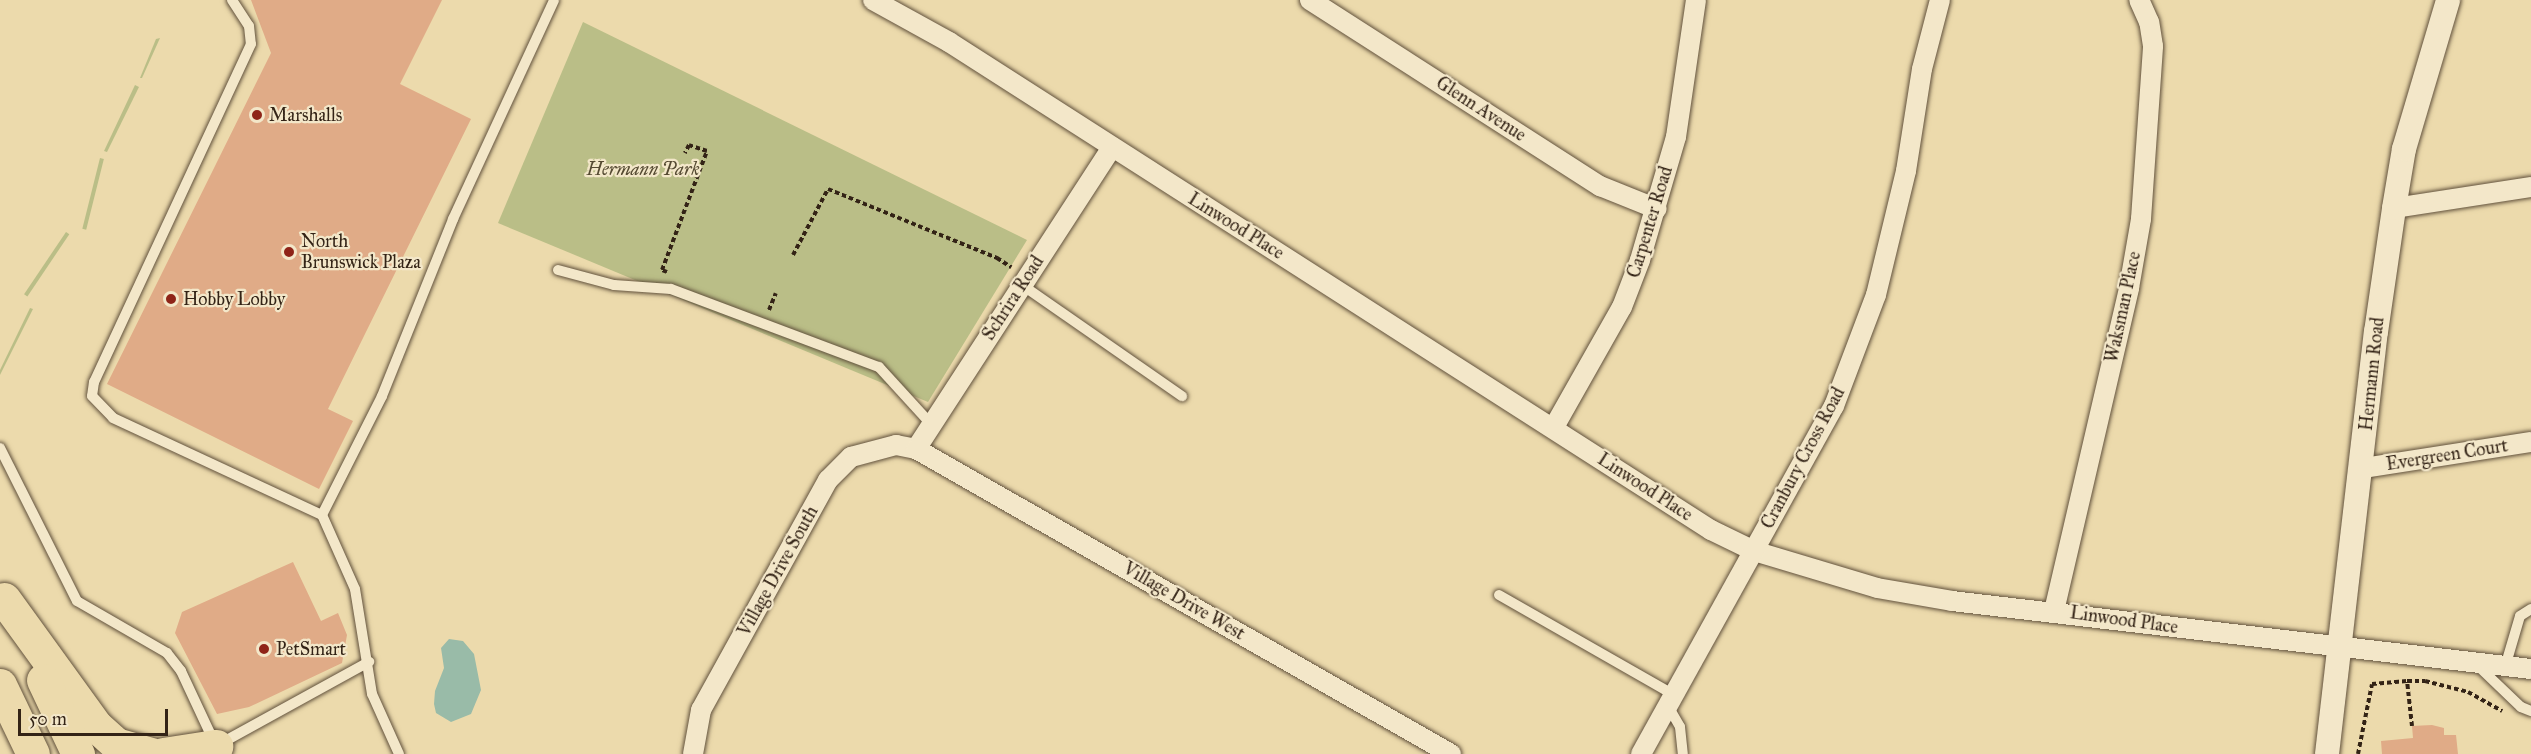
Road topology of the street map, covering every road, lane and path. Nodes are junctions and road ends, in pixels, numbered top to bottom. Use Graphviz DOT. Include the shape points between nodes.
graph roads {
  1 [pos="232,0"];
  2 [pos="554,0"];
  3 [pos="873,0"];
  4 [pos="1310,0"];
  5 [pos="1696,0"];
  6 [pos="1940,0"];
  7 [pos="2139,0"];
  8 [pos="2448,0"];
  9 [pos="1112,147"];
  10 [pos="685,153"];
  11 [pos="2531,187"];
  12 [pos="2394,208"];
  13 [pos="1657,209"];
  14 [pos="793,255"];
  15 [pos="558,270"];
  16 [pos="673,275"];
  17 [pos="1014,280"];
  18 [pos="776,293"];
  19 [pos="761,311"];
  20 [pos="768,314"];
  21 [pos="778,318"];
  22 [pos="1182,396"];
  23 [pos="931,424"];
  24 [pos="1554,427"];
  25 [pos="2531,441"];
  26 [pos="0,448"];
  27 [pos="916,449"];
  28 [pos="2363,468"];
  29 [pos="322,514"];
  30 [pos="1754,551"];
  31 [pos="2,595"];
  32 [pos="1499,595"];
  33 [pos="2531,609"];
  34 [pos="2054,611"];
  35 [pos="2340,649"];
  36 [pos="369,662"];
  37 [pos="2476,663"];
  38 [pos="2505,667"];
  39 [pos="2531,669"];
  40 [pos="2407,681"];
  41 [pos="0,685"];
  42 [pos="1671,700"];
  43 [pos="2531,711"];
  44 [pos="2504,713"];
  45 [pos="2412,726"];
  46 [pos="211,750"];
  47 [pos="33,754"];
  48 [pos="78,754"];
  49 [pos="152,754"];
  50 [pos="163,754"];
  51 [pos="399,754"];
  52 [pos="693,754"];
  53 [pos="1451,754"];
  54 [pos="1641,754"];
  55 [pos="1683,754"];
  56 [pos="2327,754"];
  57 [pos="2358,754"];
  1 -- 29 [label="lane" via="249,26 251,44 94,382 92,396 113,418"];
  2 -- 29 [label="lane" via="453,219 382,396"];
  3 -- 9 [label="street, Linwood Place" via="949,42"];
  4 -- 13 [label="street, Glenn Avenue" via="1600,186"];
  5 -- 13 [label="street, Carpenter Road" via="1676,137"];
  6 -- 30 [label="street, Cranbury Cross Road" via="1922,69 1906,171 1876,295 1834,406"];
  7 -- 34 [label="street, Waksman Place" via="2149,22 2153,46 2140,219 2129,288"];
  8 -- 12 [label="street, Hermann Road" via="2404,149"];
  9 -- 17 [label="street, Schrira Road"];
  9 -- 24 [label="street, Linwood Place"];
  10 -- 16 [label="path" via="688,145 707,151 662,270"];
  11 -- 12 [label="street"];
  12 -- 28 [label="street, Hermann Road" via="2376,332"];
  13 -- 24 [label="street, Carpenter Road" via="1622,307"];
  14 -- 17 [label="path" via="828,189 997,258 1011,265"];
  15 -- 23 [label="lane" via="614,285 671,289 879,367"];
  17 -- 22 [label="lane"];
  17 -- 23 [label="street, Schrira Road"];
  18 -- 20 [label="path"];
  19 -- 20 [label="path"];
  20 -- 21 [label="path"];
  23 -- 27 [label="street, Schrira Road"];
  24 -- 30 [label="street, Linwood Place" via="1711,530"];
  25 -- 28 [label="street, Evergreen Court"];
  26 -- 46 [label="lane" via="77,602 167,653 181,671"];
  27 -- 52 [label="street, Village Drive South" via="896,445 869,451 851,458 828,480 701,710"];
  27 -- 53 [label="street, Village Drive West"];
  28 -- 35 [label="street, Hermann Road"];
  29 -- 36 [label="lane" via="355,589"];
  30 -- 34 [label="street, Linwood Place" via="1877,588 1952,601"];
  30 -- 42 [label="street, Cranbury Cross Road"];
  31 -- 48 [label="highway"];
  31 -- 49 [label="highway" via="96,726 116,744"];
  32 -- 42 [label="lane"];
  33 -- 38 [label="lane" via="2520,616"];
  34 -- 35 [label="street, Linwood Place"];
  35 -- 37 [label="street, Linwood Place"];
  35 -- 56 [label="street, Hermann Road"];
  36 -- 46 [label="lane"];
  36 -- 51 [label="lane" via="372,693"];
  37 -- 38 [label="street, Linwood Place"];
  37 -- 43 [label="lane" via="2521,707"];
  38 -- 39 [label="street, Linwood Place"];
  40 -- 44 [label="path" via="2425,681 2468,692"];
  40 -- 45 [label="path"];
  40 -- 57 [label="path" via="2372,684"];
  41 -- 47 [label="highway"];
  42 -- 54 [label="street, Cranbury Cross Road"];
  42 -- 55 [label="lane"];
  46 -- 50 [label="highway"];
}
